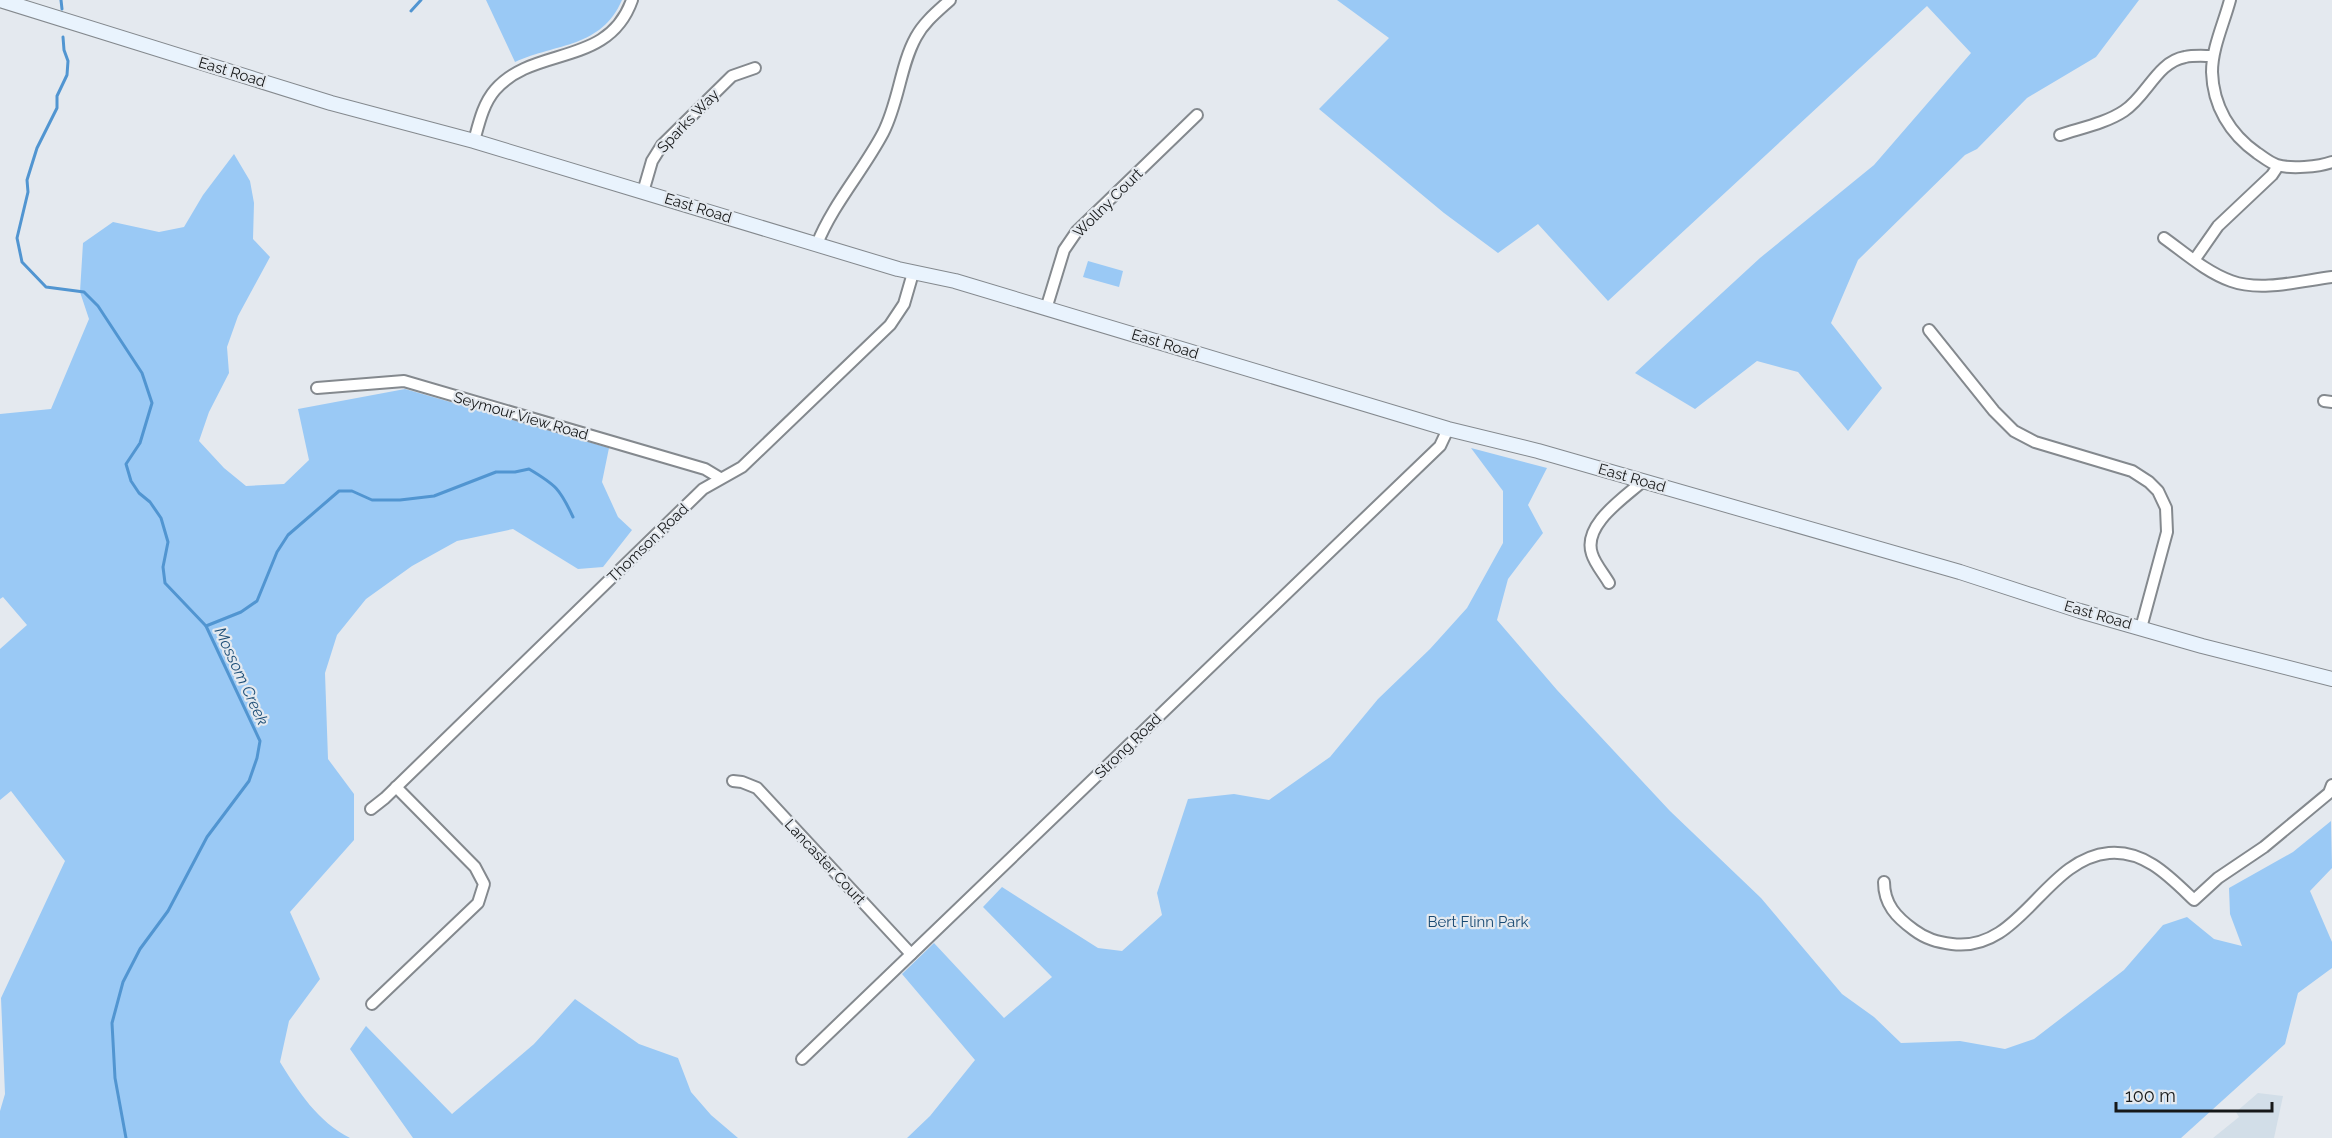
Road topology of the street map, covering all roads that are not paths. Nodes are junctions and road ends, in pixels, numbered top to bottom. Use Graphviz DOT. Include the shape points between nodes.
graph roads {
  1 [pos="0,0"];
  2 [pos="632,0"];
  3 [pos="950,0"];
  4 [pos="2230,0"];
  5 [pos="2213,56"];
  6 [pos="755,68"];
  7 [pos="1197,115"];
  8 [pos="2060,135"];
  9 [pos="474,141"];
  10 [pos="2332,162"];
  11 [pos="2278,166"];
  12 [pos="643,192"];
  13 [pos="2164,238"];
  14 [pos="817,244"];
  15 [pos="2195,259"];
  16 [pos="913,273"];
  17 [pos="2332,277"];
  18 [pos="1046,309"];
  19 [pos="1929,330"];
  20 [pos="318,388"];
  21 [pos="1448,429"];
  22 [pos="720,478"];
  23 [pos="1643,481"];
  24 [pos="1609,583"];
  25 [pos="2141,628"];
  26 [pos="2332,679"];
  27 [pos="733,781"];
  28 [pos="396,787"];
  29 [pos="2331,792"];
  30 [pos="371,809"];
  31 [pos="1884,882"];
  32 [pos="912,954"];
  33 [pos="372,1004"];
  34 [pos="802,1059"];
  1 -- 9 [label="main road, East Road" via="331,103"];
  2 -- 9 [label="street" via="622,21 595,45 525,69 496,88 485,105"];
  3 -- 14 [label="street" via="910,48 890,118 825,224"];
  4 -- 5 [label="street"];
  5 -- 8 [label="street" via="2177,59 2125,110"];
  5 -- 11 [label="street" via="2214,90 2223,117 2241,140"];
  6 -- 12 [label="street, Sparks Way" via="732,76 662,145 652,161"];
  7 -- 18 [label="street, Wollny Court" via="1077,231 1064,250"];
  9 -- 12 [label="main road, East Road"];
  10 -- 11 [label="street" via="2311,167"];
  11 -- 15 [label="street" via="2218,226"];
  12 -- 14 [label="main road, East Road"];
  13 -- 15 [label="street"];
  14 -- 16 [label="main road, East Road"];
  15 -- 17 [label="street" via="2223,277 2245,284"];
  16 -- 18 [label="main road, East Road" via="955,281"];
  16 -- 22 [label="street, Thomson Road" via="904,304 890,325 742,467"];
  18 -- 21 [label="main road, East Road"];
  19 -- 25 [label="street" via="2014,431 2035,442 2132,471 2156,489 2166,508 2168,528"];
  20 -- 22 [label="street, Seymour View Road" via="404,381 705,469"];
  21 -- 23 [label="main road, East Road"];
  21 -- 32 [label="street, Strong Road" via="1440,446"];
  22 -- 28 [label="street, Thomson Road" via="703,489"];
  23 -- 24 [label="street" via="1596,524 1591,539 1592,554"];
  23 -- 25 [label="main road, East Road"];
  25 -- 26 [label="main road, East Road"];
  27 -- 32 [label="street, Lancaster Court" via="757,788"];
  28 -- 30 [label="street, Thomson Road"];
  28 -- 33 [label="street" via="475,867 484,884 478,903"];
  29 -- 31 [label="street" via="2194,900 2149,862 2122,854 2101,855 2069,867 2001,931 1977,943 1956,944 1929,939 1904,922 1888,905"];
  32 -- 34 [label="street, Strong Road"];
}
